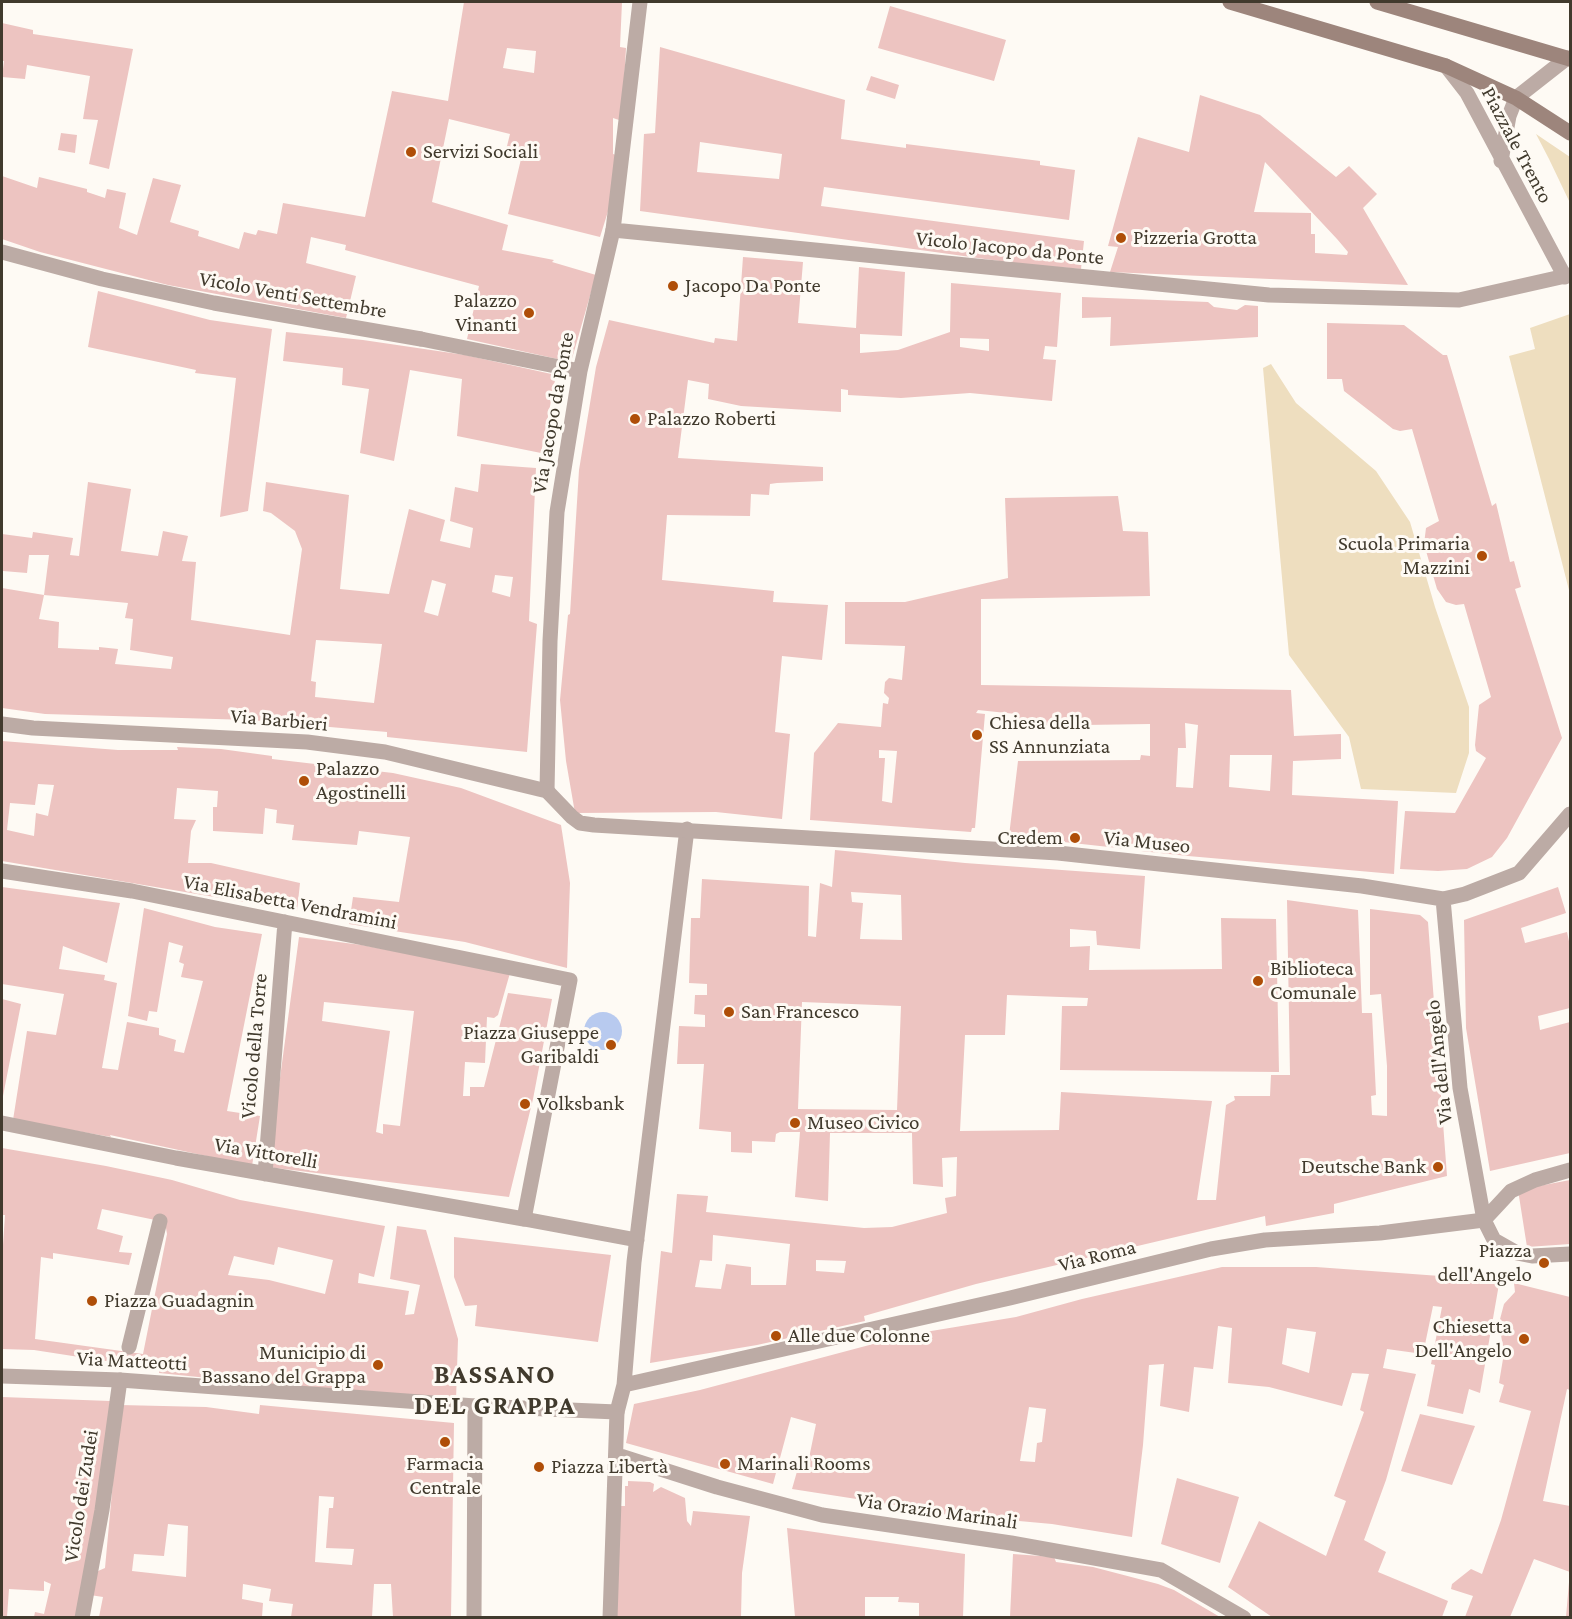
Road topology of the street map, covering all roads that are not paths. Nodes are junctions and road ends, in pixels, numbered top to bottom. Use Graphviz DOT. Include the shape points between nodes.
graph roads {
  1 [pos="640,2"];
  2 [pos="1230,2"];
  3 [pos="1377,2"];
  4 [pos="1568,59"];
  5 [pos="1446,66"];
  6 [pos="1516,98"];
  7 [pos="1570,133"];
  8 [pos="1501,161"];
  9 [pos="614,230"];
  10 [pos="2,252"];
  11 [pos="1568,276"];
  12 [pos="1404,297"];
  13 [pos="580,371"];
  14 [pos="2,724"];
  15 [pos="548,791"];
  16 [pos="1570,814"];
  17 [pos="687,829"];
  18 [pos="2,871"];
  19 [pos="1443,899"];
  20 [pos="285,922"];
  21 [pos="2,1123"];
  22 [pos="1570,1170"];
  23 [pos="265,1174"];
  24 [pos="524,1219"];
  25 [pos="1484,1220"];
  26 [pos="160,1221"];
  27 [pos="637,1240"];
  28 [pos="1570,1254"];
  29 [pos="129,1347"];
  30 [pos="2,1377"];
  31 [pos="120,1380"];
  32 [pos="624,1384"];
  33 [pos="475,1406"];
  34 [pos="617,1412"];
  35 [pos="617,1455"];
  36 [pos="82,1617"];
  37 [pos="474,1617"];
  38 [pos="610,1617"];
  39 [pos="1244,1617"];
  1 -- 9 [label="street, Via Jacopo da Ponte"];
  2 -- 5 [label="main road"];
  3 -- 4 [label="main road"];
  4 -- 6 [label="street"];
  5 -- 6 [label="main road"];
  5 -- 8 [label="street, Piazzale Trento" via="1467,93"];
  6 -- 7 [label="main road"];
  6 -- 8 [label="street"];
  8 -- 11 [label="street, Piazzale Trento"];
  9 -- 12 [label="street, Vicolo Jacopo da Ponte" via="1269,295"];
  9 -- 13 [label="street, Via Jacopo da Ponte"];
  10 -- 13 [label="street, Vicolo Venti Settembre" via="214,303"];
  11 -- 12 [label="street, Piazzale Trento" via="1459,300"];
  13 -- 15 [label="street, Via Jacopo da Ponte" via="556,512"];
  14 -- 15 [label="street, Via Barbieri" via="307,742 386,752"];
  15 -- 17 [label="street" via="580,822"];
  16 -- 19 [label="street, Via Museo" via="1519,873"];
  17 -- 19 [label="street, Via Museo" via="1058,853 1362,886"];
  17 -- 27 [label="street"];
  18 -- 20 [label="street, Via Elisabetta Vendramini" via="132,891"];
  19 -- 25 [label="street, Via dell'Angelo" via="1460,1088"];
  20 -- 23 [label="street, Vicolo della Torre"];
  20 -- 24 [label="street, Via Elisabetta Vendramini" via="570,980"];
  21 -- 23 [label="street, Via Vittorelli"];
  22 -- 25 [label="street" via="1511,1191"];
  23 -- 24 [label="street, Via Vittorelli"];
  24 -- 27 [label="street"];
  25 -- 28 [label="street" via="1494,1240 1517,1253"];
  25 -- 32 [label="street, Via Roma" via="1380,1233 1265,1240 1211,1249"];
  26 -- 29 [label="street"];
  27 -- 32 [label="street"];
  30 -- 31 [label="street, Via Matteotti"];
  31 -- 33 [label="street, Via Matteotti"];
  31 -- 36 [label="street, Vicolo dei Zudei"];
  32 -- 34 [label="street"];
  33 -- 34 [label="street"];
  33 -- 37 [label="street"];
  34 -- 35 [label="street"];
  35 -- 38 [label="street"];
  35 -- 39 [label="street, Via Orazio Marinali" via="822,1515 1161,1569"];
}
